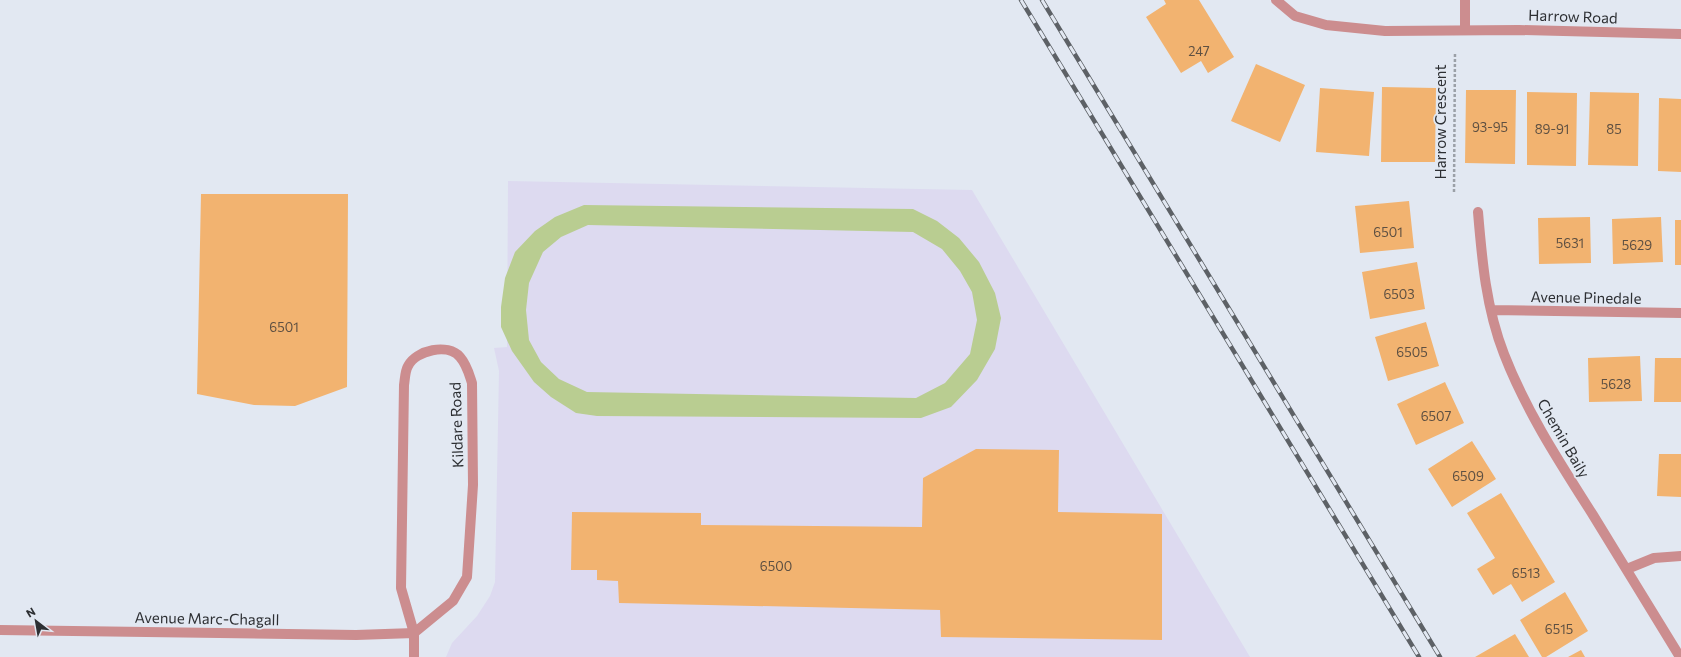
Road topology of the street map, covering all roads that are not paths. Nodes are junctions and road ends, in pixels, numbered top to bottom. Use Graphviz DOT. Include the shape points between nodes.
graph roads {
  1 [pos="1276,0"];
  2 [pos="1465,0"];
  3 [pos="1465,30"];
  4 [pos="1681,34"];
  5 [pos="1478,212"];
  6 [pos="1491,310"];
  7 [pos="1681,313"];
  8 [pos="1681,556"];
  9 [pos="1627,568"];
  10 [pos="0,630"];
  11 [pos="414,633"];
  12 [pos="414,657"];
  13 [pos="1680,657"];
  1 -- 3 [label="street" via="1294,16 1326,25 1385,31"];
  2 -- 3 [label="street"];
  3 -- 4 [label="street, Harrow Road"];
  5 -- 6 [label="street, Chemin Baily" via="1482,260"];
  6 -- 7 [label="street, Avenue Pinedale"];
  6 -- 9 [label="street, Chemin Baily" via="1504,353 1519,389 1549,446"];
  8 -- 9 [label="street" via="1654,558"];
  9 -- 13 [label="street, Chemin Baily"];
  10 -- 11 [label="street, Avenue Marc-Chagall" via="356,635"];
  11 -- 11 [label="street, Kildare Road" via="453,601 467,577 473,485 472,383 467,367 459,356 447,350 432,350 419,356 408,366 404,385 401,588"];
  11 -- 12 [label="street, Kildare Road"];
}
